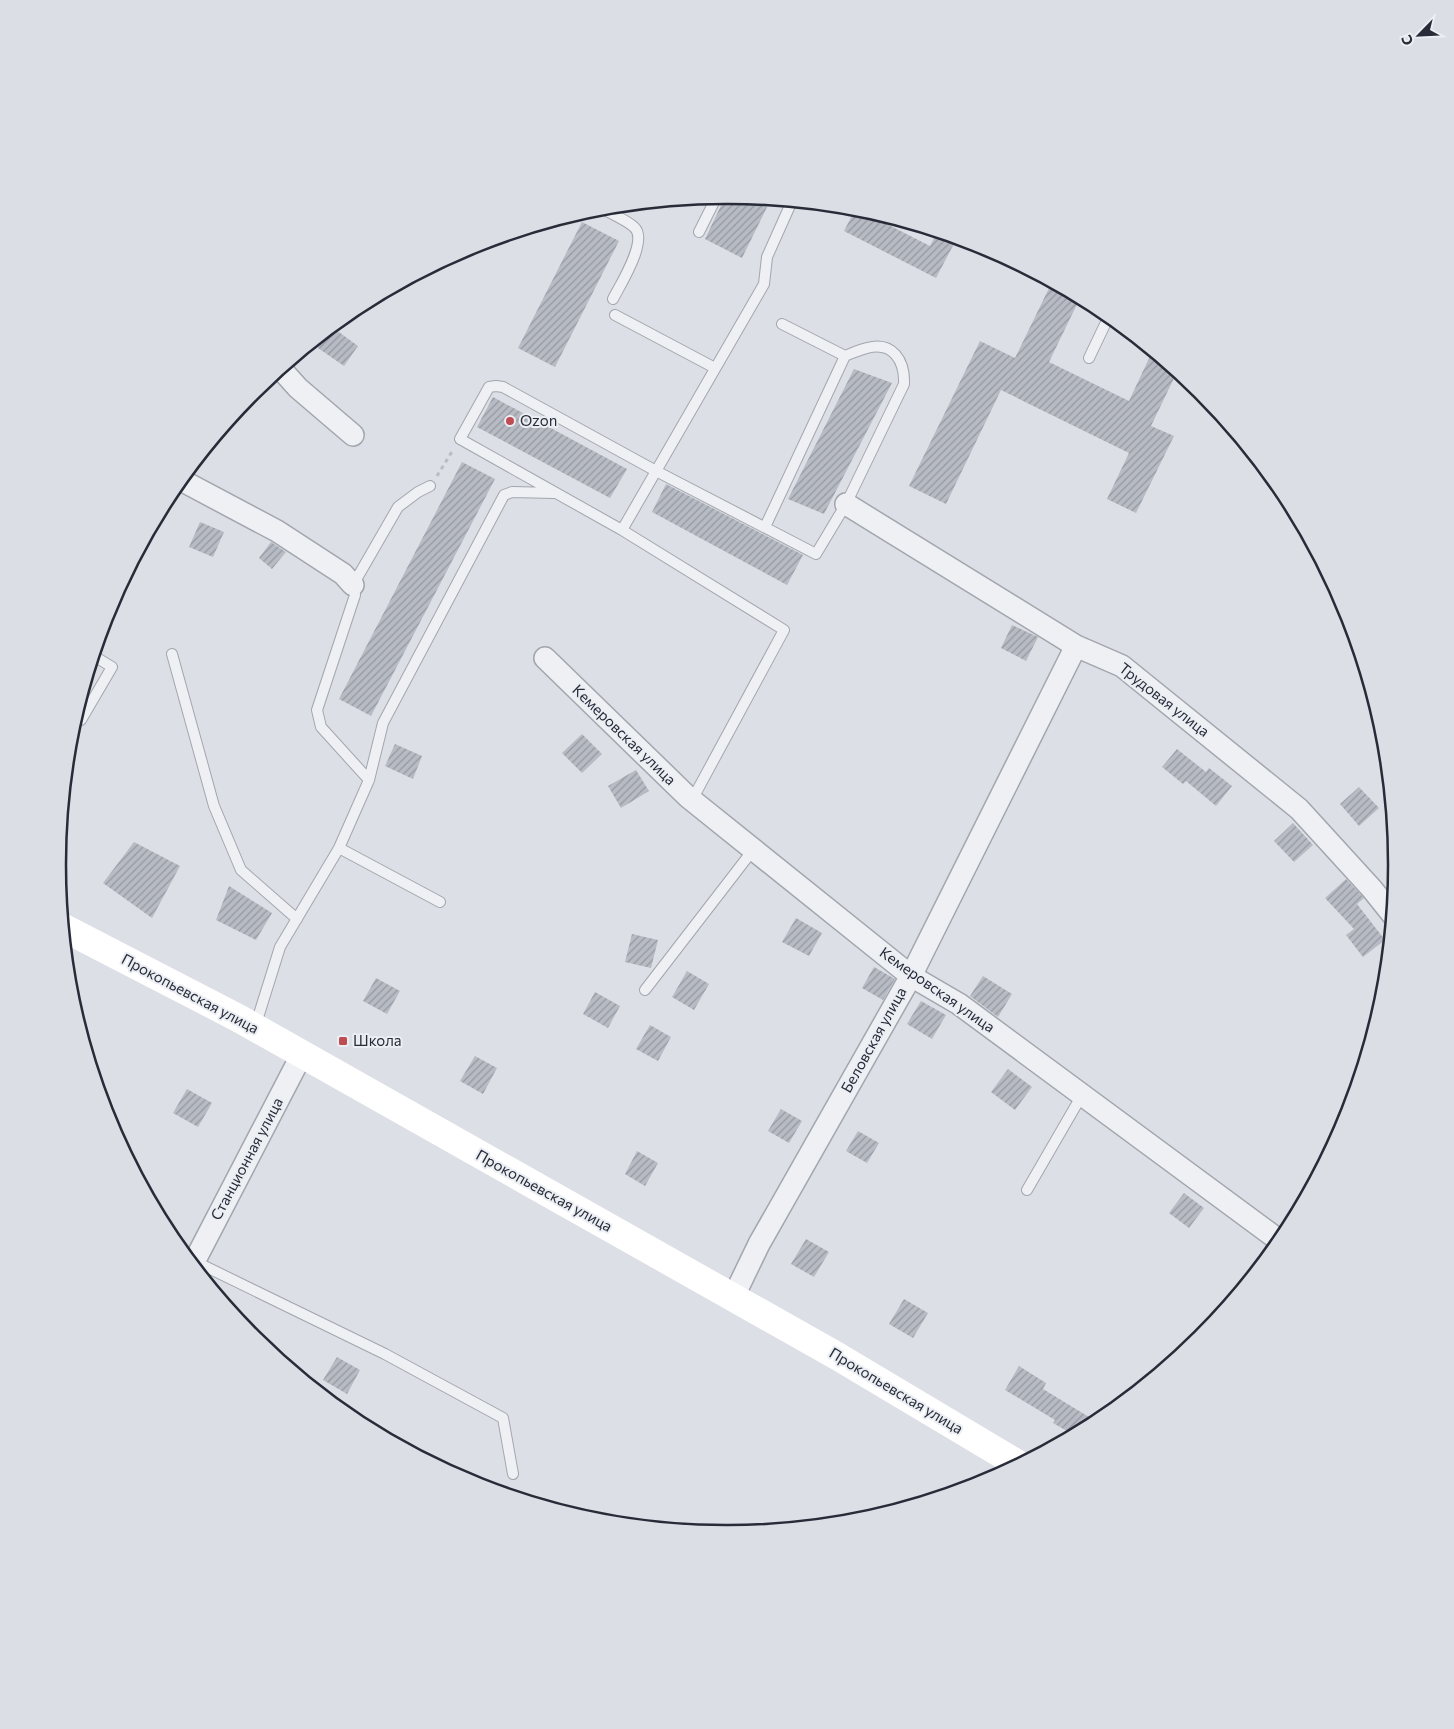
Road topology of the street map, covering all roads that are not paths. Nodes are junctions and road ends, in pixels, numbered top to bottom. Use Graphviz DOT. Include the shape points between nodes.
graph roads {
  1 [pos="714,204"];
  2 [pos="789,207"];
  3 [pos="610,214"];
  4 [pos="699,232"];
  5 [pos="613,300"];
  6 [pos="615,315"];
  7 [pos="1106,323"];
  8 [pos="782,324"];
  9 [pos="845,356"];
  10 [pos="1089,358"];
  11 [pos="716,368"];
  12 [pos="285,373"];
  13 [pos="353,435"];
  14 [pos="656,471"];
  15 [pos="188,483"];
  16 [pos="430,486"];
  17 [pos="557,493"];
  18 [pos="846,504"];
  19 [pos="765,527"];
  20 [pos="622,530"];
  21 [pos="352,584"];
  22 [pos="1076,646"];
  23 [pos="172,654"];
  24 [pos="545,658"];
  25 [pos="99,659"];
  26 [pos="83,718"];
  27 [pos="369,780"];
  28 [pos="692,800"];
  29 [pos="339,848"];
  30 [pos="753,850"];
  31 [pos="440,902"];
  32 [pos="1386,907"];
  33 [pos="297,919"];
  34 [pos="70,931"];
  35 [pos="911,976"];
  36 [pos="645,990"];
  37 [pos="254,1028"];
  38 [pos="302,1054"];
  39 [pos="1082,1095"];
  40 [pos="1027,1190"];
  41 [pos="1273,1236"];
  42 [pos="196,1257"];
  43 [pos="203,1267"];
  44 [pos="733,1298"];
  45 [pos="1012,1460"];
  46 [pos="513,1474"];
  1 -- 4 [label="lane"];
  2 -- 11 [label="lane" via="767,257 764,284"];
  3 -- 5 [label="lane" via="635,228 639,234 638,250"];
  6 -- 11 [label="lane"];
  7 -- 10 [label="lane"];
  8 -- 9 [label="lane"];
  9 -- 18 [label="lane" via="868,347 882,347 898,355 904,372 904,384"];
  9 -- 19 [label="lane"];
  11 -- 14 [label="lane"];
  12 -- 13 [label="street"];
  14 -- 17 [label="lane" via="503,387 489,387 460,438"];
  14 -- 19 [label="lane"];
  14 -- 20 [label="lane"];
  15 -- 21 [label="street" via="277,530 343,574"];
  16 -- 21 [label="lane" via="398,507"];
  17 -- 20 [label="lane"];
  17 -- 27 [label="lane" via="512,492 504,495 383,723"];
  18 -- 19 [label="lane" via="816,554"];
  18 -- 22 [label="street, Трудовая улица"];
  20 -- 28 [label="lane" via="784,630"];
  21 -- 27 [label="lane" via="354,595 317,710 321,727"];
  22 -- 32 [label="street, Трудовая улица" via="1122,666 1299,809"];
  22 -- 35 [label="street, Беловская улица"];
  23 -- 33 [label="lane" via="214,806 241,870"];
  24 -- 28 [label="street, Кемеровская улица"];
  25 -- 26 [label="lane" via="112,667"];
  27 -- 29 [label="lane"];
  28 -- 30 [label="street, Кемеровская улица"];
  29 -- 31 [label="lane"];
  29 -- 33 [label="lane"];
  30 -- 35 [label="street, Кемеровская улица"];
  30 -- 36 [label="lane"];
  33 -- 37 [label="lane" via="280,947"];
  34 -- 37 [label="main road, Прокопьевская улица"];
  35 -- 39 [label="street, Кемеровская улица" via="959,1004"];
  35 -- 44 [label="street, Беловская улица" via="759,1244"];
  37 -- 38 [label="main road, Прокопьевская улица"];
  38 -- 42 [label="street, Станционная улица"];
  38 -- 44 [label="main road, Прокопьевская улица"];
  39 -- 40 [label="lane"];
  39 -- 41 [label="street, Кемеровская улица"];
  43 -- 46 [label="lane" via="385,1354 502,1418"];
  44 -- 45 [label="main road, Прокопьевская улица"];
}
